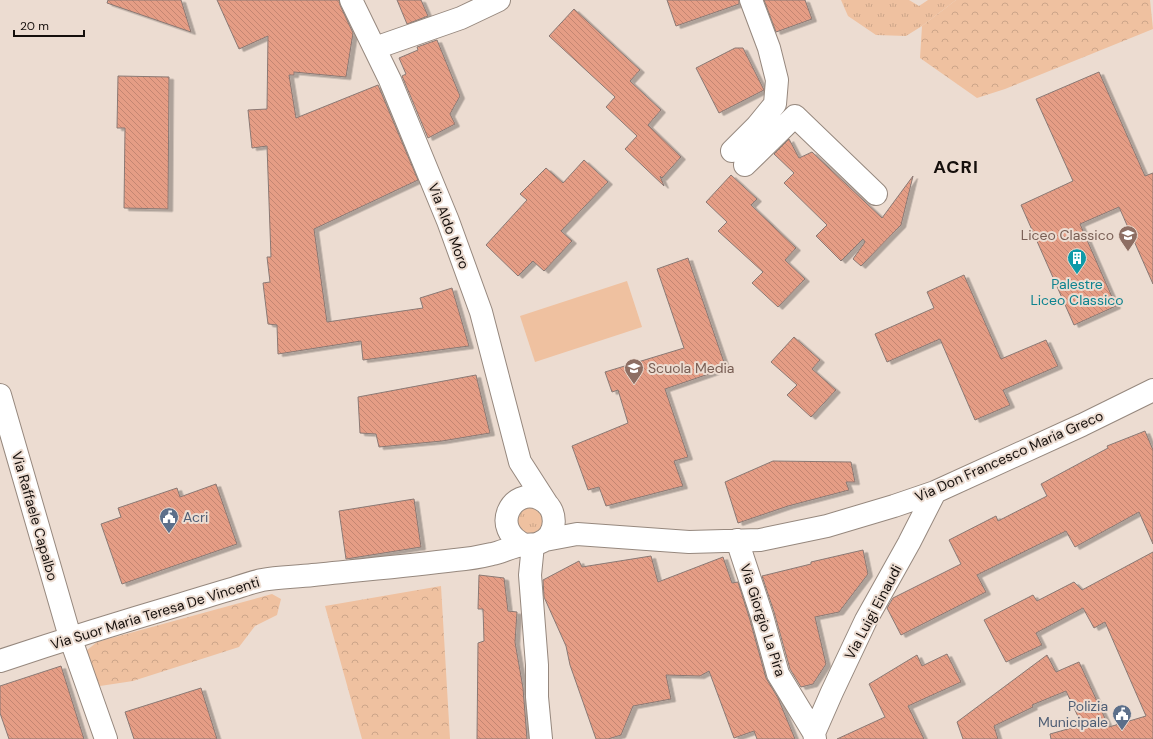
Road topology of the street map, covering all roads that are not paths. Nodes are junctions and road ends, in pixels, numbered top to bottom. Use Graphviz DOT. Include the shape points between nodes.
graph roads {
  1 [pos="351,0"];
  2 [pos="500,0"];
  3 [pos="751,0"];
  4 [pos="375,48"];
  5 [pos="876,194"];
  6 [pos="1153,390"];
  7 [pos="0,394"];
  8 [pos="520,462"];
  9 [pos="934,492"];
  10 [pos="550,512"];
  11 [pos="508,513"];
  12 [pos="577,534"];
  13 [pos="737,540"];
  14 [pos="534,543"];
  15 [pos="455,560"];
  16 [pos="70,637"];
  17 [pos="0,661"];
  18 [pos="537,696"];
  19 [pos="814,736"];
  20 [pos="106,739"];
  21 [pos="541,739"];
  22 [pos="558,739"];
  1 -- 4 [label="street, Via Aldo Moro"];
  2 -- 4 [label="street" via="461,18"];
  3 -- 5 [label="street" via="769,48 777,80 775,104 757,126 739,158 795,116"];
  4 -- 8 [label="street, Via Aldo Moro" via="448,221 481,312"];
  6 -- 9 [label="street, Via Don Francesco Maria Greco"];
  7 -- 16 [label="street, Via Raffaele Capalbo"];
  8 -- 10 [label="street, Via Aldo Moro"];
  8 -- 11 [label="street, Via Aldo Moro" via="517,484"];
  9 -- 13 [label="street, Via Don Francesco Maria Greco" via="827,526 760,540"];
  9 -- 19 [label="street, Via Luigi Einaudi" via="866,620"];
  10 -- 11 [label="street" via="534,497 519,500"];
  10 -- 12 [label="street, Via Don Francesco Maria Greco"];
  10 -- 14 [label="street" via="552,531"];
  11 -- 14 [label="street" via="508,531 512,537"];
  11 -- 15 [label="street, Via Suor Maria Teresa De Vincenti" via="490,540"];
  12 -- 13 [label="street, Via Don Francesco Maria Greco" via="689,542"];
  12 -- 14 [label="street, Via Don Francesco Maria Greco"];
  13 -- 19 [label="street, Via Giorgio La Pira" via="778,674"];
  14 -- 15 [label="street, Via Suor Maria Teresa De Vincenti"];
  14 -- 18 [label="street" via="530,576"];
  15 -- 16 [label="street, Via Suor Maria Teresa De Vincenti" via="261,580"];
  16 -- 17 [label="street, Via Suor Maria Teresa De Vincenti"];
  16 -- 20 [label="street, Via Raffaele Capalbo"];
  18 -- 21 [label="street"];
  18 -- 22 [label="street"];
}
